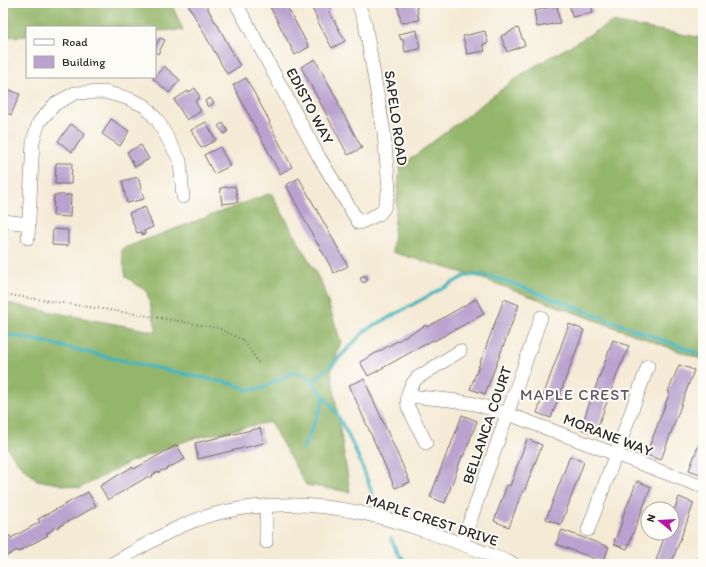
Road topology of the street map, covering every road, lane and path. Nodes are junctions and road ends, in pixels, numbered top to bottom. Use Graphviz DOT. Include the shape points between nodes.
graph roads {
  1 [pos="236,3"];
  2 [pos="358,3"];
  3 [pos="183,197"];
  4 [pos="3,222"];
  5 [pos="358,223"];
  6 [pos="29,224"];
  7 [pos="28,238"];
  8 [pos="3,294"];
  9 [pos="541,317"];
  10 [pos="460,351"];
  11 [pos="260,365"];
  12 [pos="648,366"];
  13 [pos="408,396"];
  14 [pos="508,414"];
  15 [pos="426,443"];
  16 [pos="616,455"];
  17 [pos="703,487"];
  18 [pos="266,506"];
  19 [pos="588,530"];
  20 [pos="266,542"];
  21 [pos="462,544"];
  22 [pos="703,561"];
  23 [pos="112,564"];
  24 [pos="514,564"];
  25 [pos="702,564"];
  1 -- 5 [label="street, EDISTO WAY" via="319,157"];
  2 -- 5 [label="street, SAPELO ROAD" via="365,23 384,133 389,189 384,208 379,214"];
  3 -- 6 [label="street" via="180,161 158,121 145,106 104,92 75,93 55,104 39,122 33,141"];
  4 -- 6 [label="street"];
  6 -- 7 [label="street"];
  8 -- 11 [label="path" via="218,328 243,340"];
  9 -- 14 [label="street, BELLANCA COURT"];
  10 -- 13 [label="street" via="417,378"];
  12 -- 16 [label="street"];
  13 -- 14 [label="street, MORANE WAY" via="475,404"];
  13 -- 15 [label="street" via="408,407"];
  14 -- 16 [label="street, MORANE WAY"];
  14 -- 21 [label="street, BELLANCA COURT"];
  16 -- 17 [label="street, MORANE WAY"];
  16 -- 19 [label="street"];
  18 -- 20 [label="street"];
  18 -- 21 [label="street, MAPLE CREST DRIVE" via="285,504 341,508 395,521"];
  18 -- 23 [label="street, MAPLE CREST DRIVE" via="214,514 191,522"];
  21 -- 24 [label="street, MAPLE CREST DRIVE"];
  22 -- 25 [label="street"];
}
